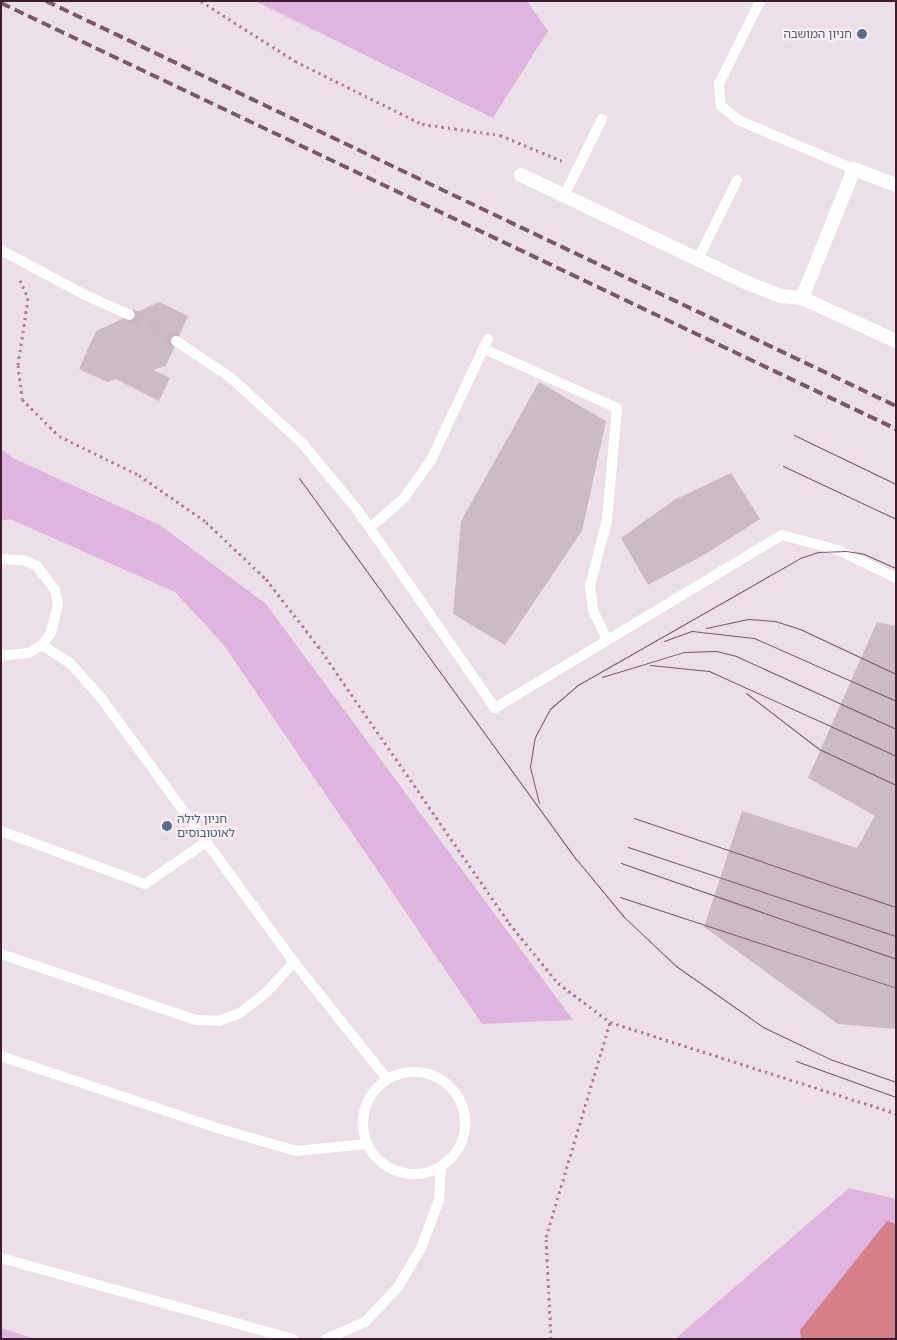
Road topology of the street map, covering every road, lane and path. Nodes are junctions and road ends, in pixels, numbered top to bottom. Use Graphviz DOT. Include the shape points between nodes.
graph roads {
  1 [pos="760,1"];
  2 [pos="203,2"];
  3 [pos="602,118"];
  4 [pos="854,168"];
  5 [pos="577,169"];
  6 [pos="521,175"];
  7 [pos="737,180"];
  8 [pos="896,185"];
  9 [pos="564,196"];
  10 [pos="1,250"];
  11 [pos="11,258"];
  12 [pos="698,259"];
  13 [pos="802,298"];
  14 [pos="130,315"];
  15 [pos="488,339"];
  16 [pos="176,341"];
  17 [pos="896,341"];
  18 [pos="484,349"];
  19 [pos="370,528"];
  20 [pos="1,559"];
  21 [pos="896,578"];
  22 [pos="607,640"];
  23 [pos="42,644"];
  24 [pos="1,656"];
  25 [pos="1,831"];
  26 [pos="206,842"];
  27 [pos="1,954"];
  28 [pos="294,962"];
  29 [pos="610,1022"];
  30 [pos="1,1056"];
  31 [pos="387,1079"];
  32 [pos="896,1114"];
  33 [pos="367,1144"];
  34 [pos="441,1167"];
  35 [pos="1,1258"];
  36 [pos="293,1339"];
  37 [pos="326,1339"];
  38 [pos="551,1339"];
  1 -- 4 [label="lane" via="719,84 721,106 738,120"];
  2 -- 5 [label="path" via="294,61 422,124 500,135"];
  3 -- 5 [label="lane"];
  4 -- 8 [label="street"];
  4 -- 13 [label="street"];
  5 -- 9 [label="lane"];
  6 -- 9 [label="street"];
  7 -- 12 [label="lane"];
  9 -- 12 [label="street"];
  10 -- 11 [label="lane"];
  11 -- 14 [label="lane"];
  11 -- 29 [label="path" via="28,298 18,365 22,399 59,436 139,475 206,522 266,579 318,646 508,923 558,983"];
  12 -- 13 [label="street" via="782,296"];
  13 -- 17 [label="street"];
  15 -- 18 [label="lane"];
  16 -- 19 [label="lane" via="230,377 280,422 322,467"];
  18 -- 19 [label="lane" via="431,460 404,498"];
  18 -- 22 [label="lane" via="617,408 607,520 590,586 593,610"];
  19 -- 22 [label="lane" via="495,708"];
  20 -- 23 [label="lane" via="23,560 37,566 55,590 57,619"];
  21 -- 22 [label="lane" via="838,550 782,535"];
  23 -- 24 [label="lane" via="28,654"];
  23 -- 26 [label="lane" via="70,663 102,700"];
  25 -- 26 [label="lane" via="146,884"];
  26 -- 28 [label="lane"];
  27 -- 28 [label="lane" via="196,1020 219,1021 240,1013 266,993"];
  28 -- 31 [label="lane"];
  29 -- 32 [label="path"];
  29 -- 38 [label="path" via="546,1237"];
  30 -- 33 [label="lane" via="296,1151"];
  31 -- 33 [label="lane" via="372,1094 363,1115"];
  31 -- 34 [label="lane" via="404,1072 422,1072 439,1078 453,1089 462,1104 465,1131 455,1155"];
  33 -- 34 [label="lane" via="391,1169 408,1174 425,1173"];
  34 -- 37 [label="lane" via="439,1200 420,1248 398,1287 365,1322"];
  35 -- 36 [label="lane"];
}
